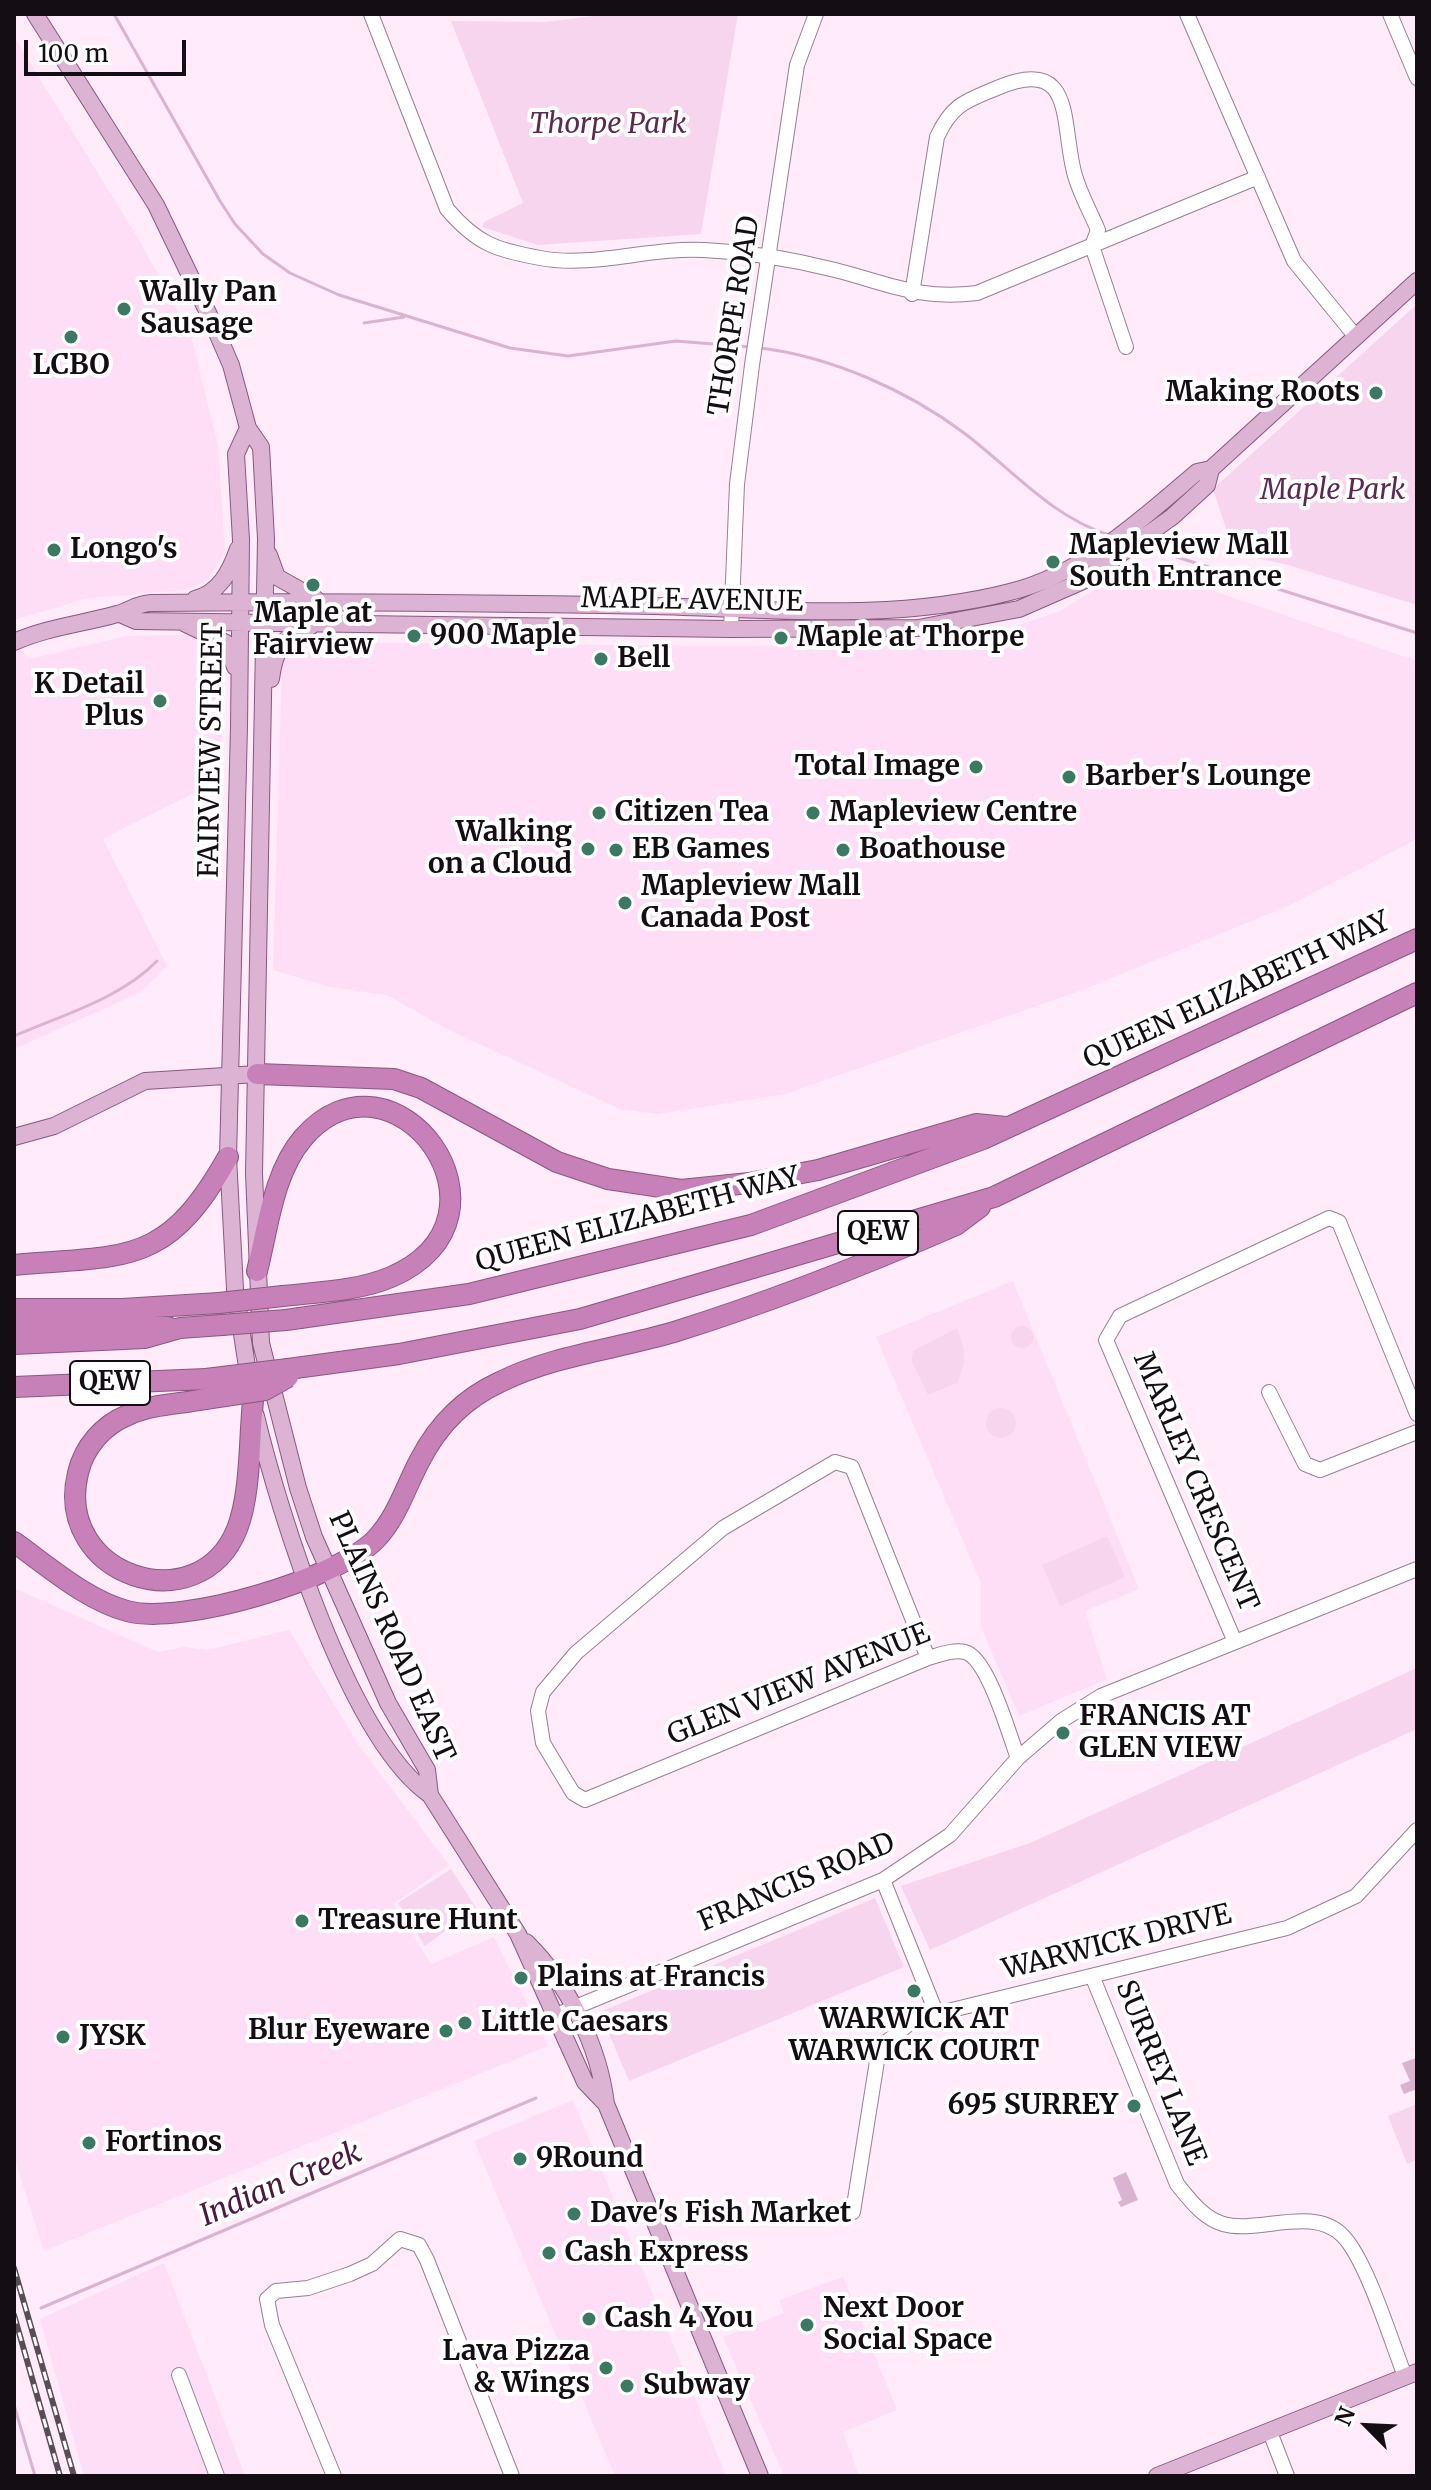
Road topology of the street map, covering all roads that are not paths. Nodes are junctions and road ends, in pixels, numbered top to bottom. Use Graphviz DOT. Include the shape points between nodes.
graph roads {
  1 [pos="35,14"];
  2 [pos="371,14"];
  3 [pos="816,14"];
  4 [pos="1187,14"];
  5 [pos="1390,14"];
  6 [pos="1417,78"];
  7 [pos="1258,177"];
  8 [pos="1092,246"];
  9 [pos="770,257"];
  10 [pos="1417,281"];
  11 [pos="912,294"];
  12 [pos="1356,337"];
  13 [pos="1126,347"];
  14 [pos="248,428"];
  15 [pos="1211,469"];
  16 [pos="266,539"];
  17 [pos="241,540"];
  18 [pos="241,602"];
  19 [pos="265,602"];
  20 [pos="329,604"];
  21 [pos="734,608"];
  22 [pos="176,611"];
  23 [pos="240,621"];
  24 [pos="264,622"];
  25 [pos="329,623"];
  26 [pos="731,629"];
  27 [pos="14,642"];
  28 [pos="239,704"];
  29 [pos="261,748"];
  30 [pos="1417,939"];
  31 [pos="1417,993"];
  32 [pos="257,1074"];
  33 [pos="231,1075"];
  34 [pos="1010,1127"];
  35 [pos="14,1137"];
  36 [pos="228,1157"];
  37 [pos="994,1197"];
  38 [pos="14,1265"];
  39 [pos="257,1271"];
  40 [pos="14,1309"];
  41 [pos="14,1325"];
  42 [pos="180,1328"];
  43 [pos="14,1344"];
  44 [pos="14,1387"];
  45 [pos="206,1389"];
  46 [pos="1269,1392"];
  47 [pos="253,1401"];
  48 [pos="1417,1414"];
  49 [pos="1417,1432"];
  50 [pos="14,1542"];
  51 [pos="1417,1569"];
  52 [pos="328,1570"];
  53 [pos="307,1577"];
  54 [pos="1235,1642"];
  55 [pos="928,1658"];
  56 [pos="1018,1758"];
  57 [pos="430,1795"];
  58 [pos="1417,1830"];
  59 [pos="883,1880"];
  60 [pos="518,1934"];
  61 [pos="1093,1978"];
  62 [pos="573,2007"];
  63 [pos="936,2012"];
  64 [pos="554,2016"];
  65 [pos="606,2104"];
  66 [pos="853,2212"];
  67 [pos="1411,2374"];
  68 [pos="179,2375"];
  69 [pos="1270,2432"];
  70 [pos="217,2476"];
  71 [pos="334,2476"];
  72 [pos="512,2476"];
  73 [pos="760,2476"];
  74 [pos="1157,2476"];
  75 [pos="1287,2476"];
  1 -- 14 [label="main road, FAIRVIEW STREET" via="156,205 231,365"];
  2 -- 9 [label="street" via="447,209 488,246 544,259 700,249"];
  3 -- 9 [label="street, THORPE ROAD" via="797,65"];
  4 -- 7 [label="street"];
  5 -- 6 [label="street"];
  7 -- 8 [label="street"];
  7 -- 12 [label="street" via="1294,261"];
  8 -- 11 [label="street" via="977,293"];
  8 -- 11 [label="street" via="1098,230 1074,173 1063,105 1051,83 1020,78 956,105 943,124"];
  8 -- 13 [label="street"];
  9 -- 11 [label="street" via="836,270"];
  9 -- 21 [label="street, THORPE ROAD" via="737,484"];
  10 -- 12 [label="main road, MAPLE AVENUE"];
  12 -- 15 [label="main road, MAPLE AVENUE"];
  14 -- 16 [label="main road, FAIRVIEW STREET" via="261,447"];
  14 -- 17 [label="main road, FAIRVIEW STREET" via="236,454"];
  15 -- 21 [label="main road, MAPLE AVENUE" via="1197,472 1108,545 1012,592 869,612"];
  15 -- 26 [label="main road, MAPLE AVENUE" via="1207,485 1147,538 1083,581 1019,609 918,628"];
  16 -- 19 [label="main road, FAIRVIEW STREET"];
  16 -- 20 [label="main road" via="277,577"];
  17 -- 18 [label="main road, FAIRVIEW STREET"];
  17 -- 22 [label="main road" via="212,593"];
  18 -- 19 [label="main road, MAPLE AVENUE"];
  18 -- 22 [label="main road, MAPLE AVENUE"];
  18 -- 23 [label="main road, FAIRVIEW STREET"];
  19 -- 20 [label="main road, MAPLE AVENUE"];
  19 -- 24 [label="main road, FAIRVIEW STREET"];
  20 -- 21 [label="main road, MAPLE AVENUE"];
  21 -- 26 [label="street, THORPE ROAD"];
  22 -- 23 [label="main road, MAPLE AVENUE"];
  22 -- 27 [label="main road, MAPLE AVENUE" via="136,621 120,614 51,628"];
  22 -- 28 [label="main road" via="230,648"];
  23 -- 24 [label="main road, MAPLE AVENUE"];
  23 -- 28 [label="main road, FAIRVIEW STREET"];
  24 -- 25 [label="main road, MAPLE AVENUE"];
  24 -- 29 [label="main road, FAIRVIEW STREET"];
  25 -- 26 [label="main road, MAPLE AVENUE"];
  25 -- 29 [label="main road" via="300,628 279,649"];
  28 -- 33 [label="main road, FAIRVIEW STREET"];
  29 -- 32 [label="main road, FAIRVIEW STREET"];
  30 -- 34 [label="highway, QUEEN ELIZABETH WAY / QEW"];
  31 -- 37 [label="highway, QEW"];
  32 -- 33 [label="main road"];
  32 -- 34 [label="highway" via="394,1079 421,1088 557,1162 608,1179 681,1190 818,1170 976,1124"];
  32 -- 39 [label="main road, PLAINS ROAD EAST"];
  33 -- 35 [label="main road" via="135,1084 54,1126"];
  33 -- 36 [label="main road, PLAINS ROAD EAST"];
  34 -- 42 [label="highway, QUEEN ELIZABETH WAY / QEW, bridge" via="751,1225 469,1294 286,1320"];
  36 -- 38 [label="highway" via="195,1211 154,1244 117,1256"];
  36 -- 47 [label="main road, PLAINS ROAD EAST" via="236,1303"];
  37 -- 45 [label="highway, QEW, bridge" via="580,1319"];
  37 -- 52 [label="highway" via="956,1225 787,1293 673,1332 504,1379 472,1396 443,1424 420,1458 377,1538"];
  39 -- 40 [label="highway, bridge" via="282,1174 310,1131 341,1113 367,1109 403,1118 427,1135 442,1157 449,1190 446,1218 433,1246 411,1266 381,1281 219,1303"];
  39 -- 52 [label="main road, PLAINS ROAD EAST" via="261,1343 270,1386"];
  41 -- 42 [label="highway"];
  42 -- 43 [label="highway, QUEEN ELIZABETH WAY / QEW" via="145,1338"];
  44 -- 45 [label="highway, QEW"];
  45 -- 47 [label="highway" via="128,1414 102,1431 80,1463 74,1513 96,1553 126,1574 148,1580 180,1578 225,1551 244,1497"];
  46 -- 49 [label="street" via="1311,1468 1320,1470"];
  47 -- 53 [label="main road, PLAINS ROAD EAST" via="277,1498"];
  48 -- 54 [label="street, MARLEY CRESCENT" via="1339,1222 1329,1218 1120,1316 1106,1340"];
  50 -- 53 [label="highway" via="111,1605 153,1615 203,1610"];
  51 -- 54 [label="street, FRANCIS ROAD"];
  52 -- 53 [label="highway"];
  52 -- 57 [label="main road, PLAINS ROAD EAST" via="388,1703 427,1770"];
  53 -- 57 [label="main road, PLAINS ROAD EAST" via="346,1677 371,1722 412,1783"];
  54 -- 56 [label="street, FRANCIS ROAD" via="1101,1696"];
  55 -- 55 [label="street, GLEN VIEW AVENUE" via="852,1467 835,1462 723,1528 576,1653 543,1692 538,1711 543,1743 573,1793 585,1800"];
  55 -- 56 [label="street, GLEN VIEW AVENUE" via="956,1651 977,1658"];
  56 -- 59 [label="street, FRANCIS ROAD" via="950,1835"];
  57 -- 60 [label="main road, PLAINS ROAD EAST"];
  58 -- 61 [label="street, WARWICK DRIVE" via="1356,1896 1287,1928"];
  59 -- 62 [label="street, FRANCIS ROAD"];
  59 -- 63 [label="street"];
  60 -- 62 [label="main road, PLAINS ROAD EAST" via="556,1975"];
  60 -- 64 [label="main road, PLAINS ROAD EAST"];
  61 -- 63 [label="street, WARWICK DRIVE"];
  61 -- 67 [label="street, SURREY LANE" via="1177,2184 1197,2209 1224,2224 1310,2222 1342,2235 1357,2255"];
  62 -- 64 [label="street, FRANCIS ROAD"];
  62 -- 65 [label="main road, PLAINS ROAD EAST" via="602,2075"];
  63 -- 66 [label="street, WARWICK DRIVE" via="915,2019 884,2044"];
  64 -- 65 [label="main road, PLAINS ROAD EAST" via="585,2082"];
  65 -- 73 [label="main road, PLAINS ROAD EAST"];
  67 -- 69 [label="main road"];
  68 -- 70 [label="street"];
  69 -- 74 [label="main road"];
  69 -- 75 [label="street"];
  71 -- 72 [label="street" via="267,2299 276,2291 308,2288 350,2274 372,2264 400,2239 419,2245"];
}
